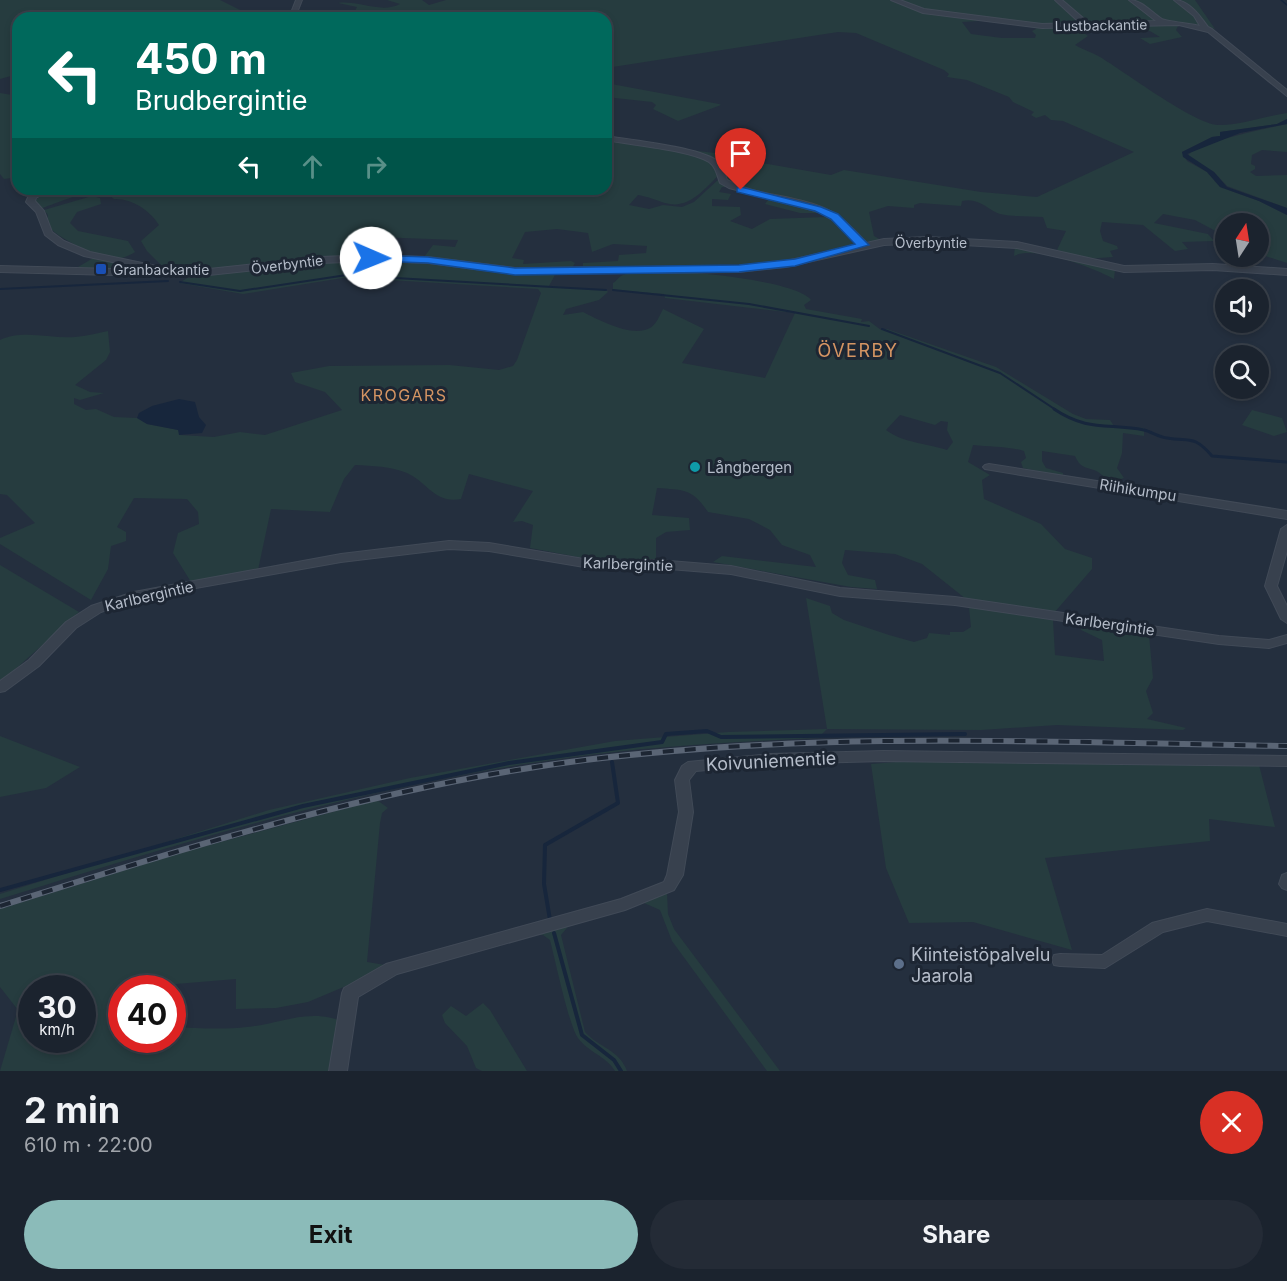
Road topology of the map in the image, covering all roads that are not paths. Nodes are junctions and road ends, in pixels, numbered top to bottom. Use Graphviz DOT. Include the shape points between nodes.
graph roads {
  1 [pos="894,0"];
  2 [pos="1058,0"];
  3 [pos="1132,0"];
  4 [pos="1177,0"];
  5 [pos="1164,24"];
  6 [pos="1090,26"];
  7 [pos="1205,28"];
  8 [pos="1287,94"];
  9 [pos="612,139"];
  10 [pos="36,195"];
  11 [pos="864,245"];
  12 [pos="0,269"];
  13 [pos="1287,272"];
  14 [pos="158,273"];
  15 [pos="989,467"];
  16 [pos="1287,515"];
  17 [pos="1287,529"];
  18 [pos="1287,619"];
  19 [pos="1287,639"];
  20 [pos="0,688"];
  21 [pos="1287,761"];
  22 [pos="1287,879"];
  23 [pos="1287,884"];
  24 [pos="1287,930"];
  25 [pos="1060,960"];
  26 [pos="338,1071"];
  1 -- 6 [label="street, Lustbackantie" via="936,13 1042,26"];
  2 -- 6 [label="street"];
  3 -- 5 [label="street"];
  4 -- 7 [label="street"];
  5 -- 6 [label="street, Lustbackantie"];
  5 -- 7 [label="street, Lustbackantie"];
  7 -- 8 [label="street"];
  9 -- 11 [label="street" via="701,155 719,167 723,181 732,186 818,209 834,217"];
  10 -- 14 [label="street" via="30,202 40,210 43,225 51,236 63,244 158,269"];
  11 -- 13 [label="street, Överbyntie" via="910,240 984,242 1030,247 1124,269 1213,267"];
  11 -- 14 [label="street, Överbyntie" via="795,262 739,269 515,271 428,260 371,258 202,273"];
  12 -- 14 [label="street, Överbyntie"];
  15 -- 16 [label="street, Riihikumpu"];
  17 -- 18 [label="street" via="1271,586"];
  19 -- 20 [label="street, Karlbergintie" via="1269,644 1219,640 955,601 840,592 731,570 657,564 596,565 449,544 341,558 138,595 96,609"];
  21 -- 26 [label="street, Koivuniementie" via="884,756 693,766 682,780 686,812 675,875 669,886 625,904 392,969 370,979 350,993"];
  22 -- 23 [label="street"];
  24 -- 25 [label="street" via="1207,915 1158,927 1105,962"];
}
